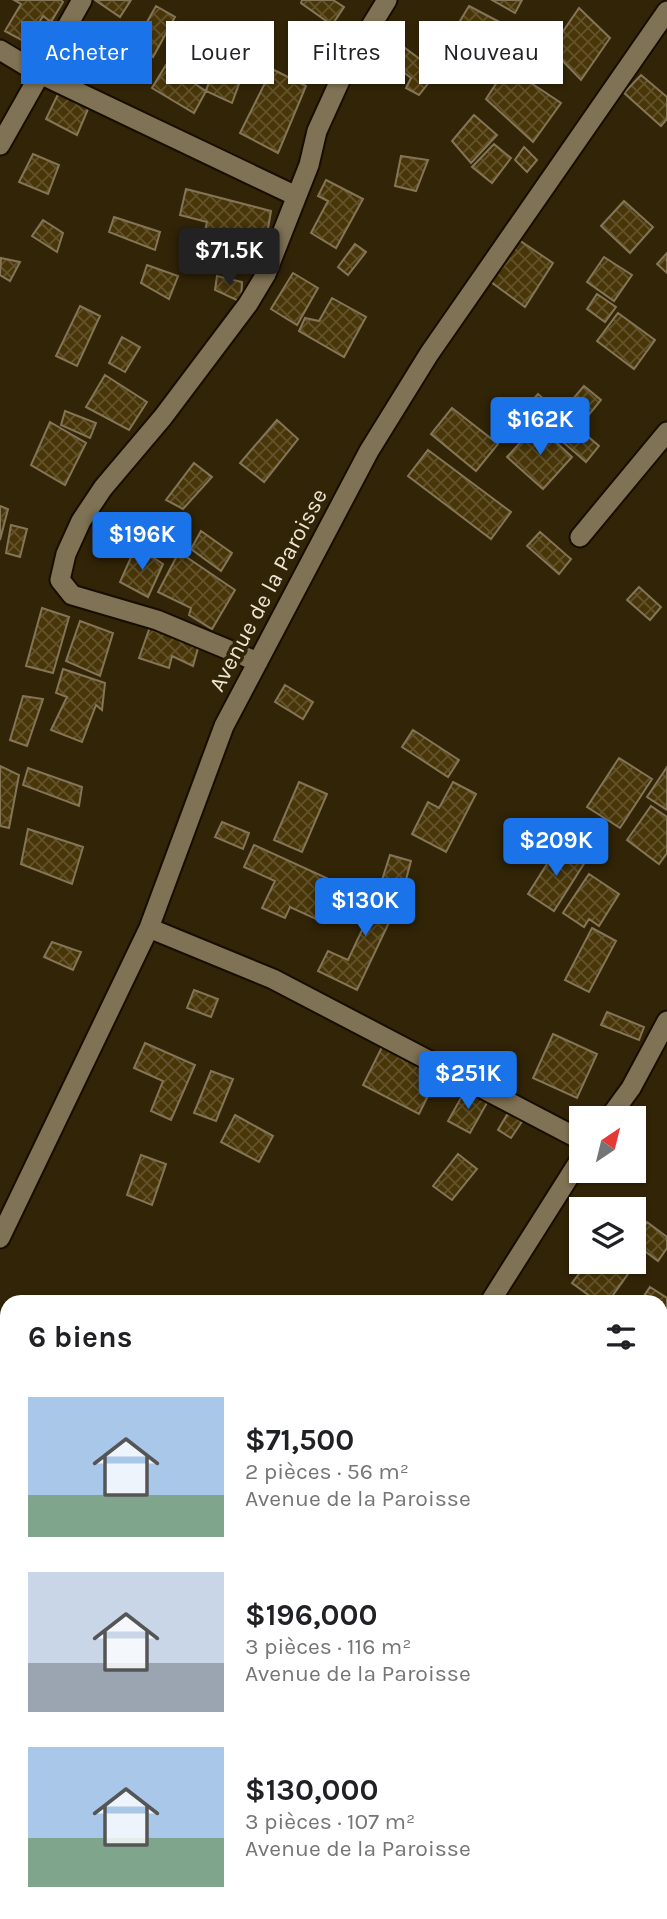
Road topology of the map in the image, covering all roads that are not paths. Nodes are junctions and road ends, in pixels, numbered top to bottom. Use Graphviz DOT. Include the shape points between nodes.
graph roads {
  1 [pos="82,0"];
  2 [pos="387,0"];
  3 [pos="667,11"];
  4 [pos="70,21"];
  5 [pos="0,50"];
  6 [pos="21,63"];
  7 [pos="34,84"];
  8 [pos="61,84"];
  9 [pos="0,145"];
  10 [pos="294,195"];
  11 [pos="667,432"];
  12 [pos="580,537"];
  13 [pos="258,662"];
  14 [pos="149,928"];
  15 [pos="667,1021"];
  16 [pos="618,1106"];
  17 [pos="569,1134"];
  18 [pos="569,1177"];
  19 [pos="0,1238"];
  20 [pos="494,1295"];
  1 -- 4 [label="street"];
  2 -- 10 [label="street" via="347,65"];
  3 -- 13 [label="street, Avenue de la Paroisse" via="429,354 369,451"];
  5 -- 6 [label="street"];
  7 -- 9 [label="street"];
  8 -- 10 [label="street"];
  10 -- 13 [label="street" via="266,274 248,304 136,452 103,488 81,521 60,580 72,595 178,627"];
  11 -- 12 [label="street"];
  13 -- 14 [label="street, Avenue de la Paroisse" via="224,726"];
  14 -- 17 [label="street" via="273,979"];
  14 -- 19 [label="street, Avenue de la Paroisse"];
  15 -- 16 [label="street"];
  18 -- 20 [label="street"];
}
